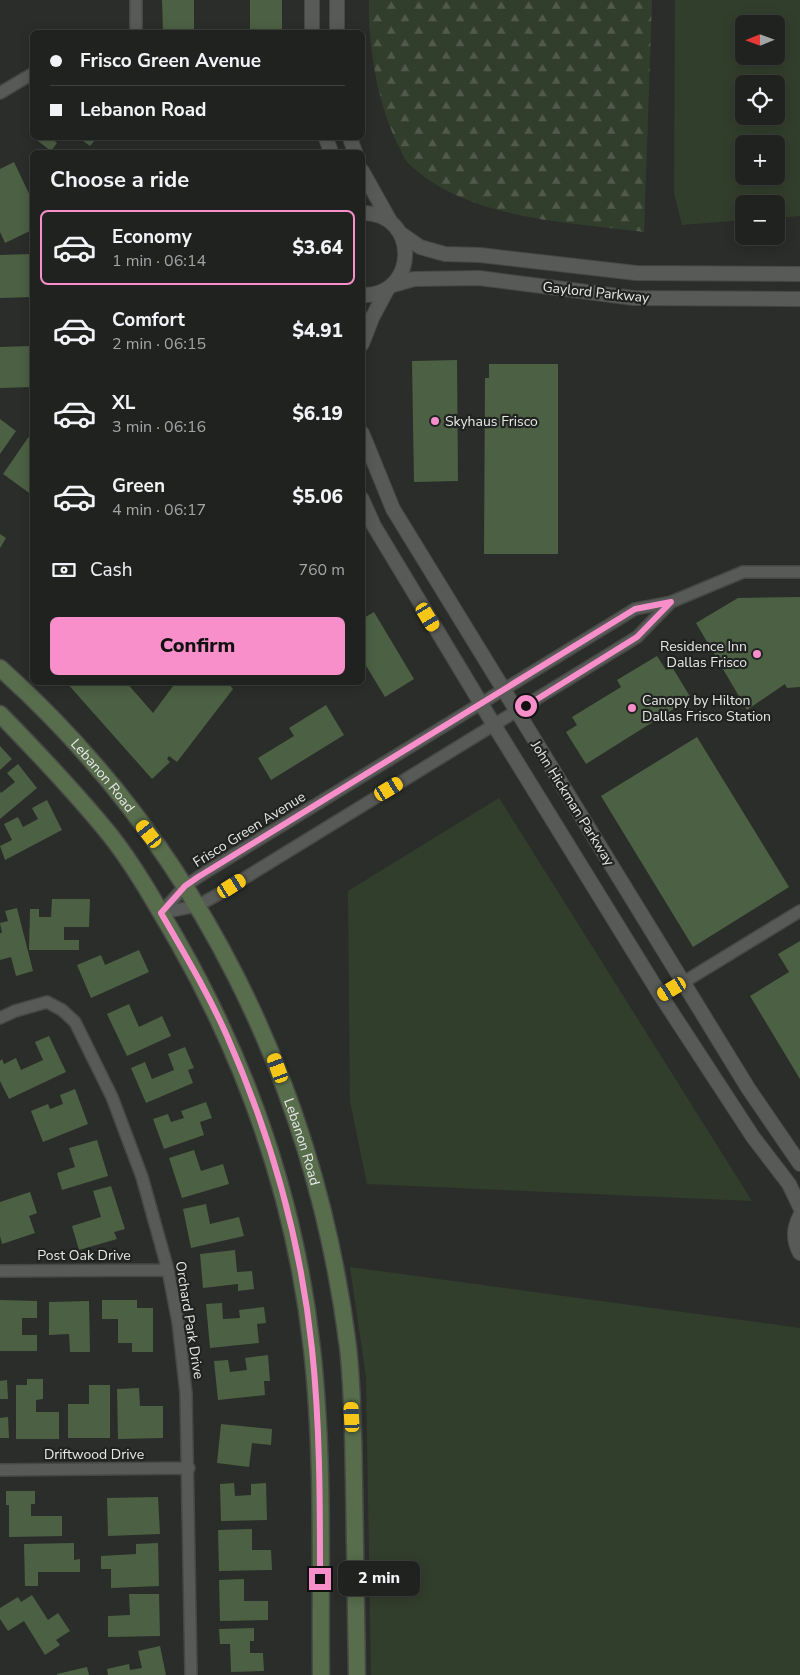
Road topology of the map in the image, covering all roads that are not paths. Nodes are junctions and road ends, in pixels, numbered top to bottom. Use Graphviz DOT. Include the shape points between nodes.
graph roads {
  1 [pos="136,0"];
  2 [pos="312,0"];
  3 [pos="337,0"];
  4 [pos="136,30"];
  5 [pos="312,30"];
  6 [pos="337,30"];
  7 [pos="30,75"];
  8 [pos="0,93"];
  9 [pos="365,177"];
  10 [pos="365,214"];
  11 [pos="396,229"];
  12 [pos="599,270"];
  13 [pos="800,274"];
  14 [pos="390,286"];
  15 [pos="597,294"];
  16 [pos="365,295"];
  17 [pos="800,299"];
  18 [pos="365,336"];
  19 [pos="365,440"];
  20 [pos="365,506"];
  21 [pos="800,572"];
  22 [pos="671,602"];
  23 [pos="0,668"];
  24 [pos="503,690"];
  25 [pos="481,704"];
  26 [pos="517,711"];
  27 [pos="0,714"];
  28 [pos="494,725"];
  29 [pos="185,886"];
  30 [pos="197,906"];
  31 [pos="800,911"];
  32 [pos="161,913"];
  33 [pos="683,983"];
  34 [pos="662,996"];
  35 [pos="0,1018"];
  36 [pos="800,1164"];
  37 [pos="800,1208"];
  38 [pos="800,1216"];
  39 [pos="800,1253"];
  40 [pos="168,1270"];
  41 [pos="0,1271"];
  42 [pos="188,1468"];
  43 [pos="0,1470"];
  44 [pos="191,1675"];
  45 [pos="321,1675"];
  46 [pos="357,1675"];
  1 -- 4 [label="street"];
  2 -- 5 [label="street"];
  3 -- 6 [label="street"];
  7 -- 8 [label="street"];
  9 -- 11 [label="street"];
  10 -- 11 [label="street, Gaylord Parkway" via="378,215"];
  11 -- 12 [label="street, Gaylord Parkway" via="420,247 445,254 480,255"];
  11 -- 14 [label="street" via="406,257 400,275"];
  12 -- 13 [label="street, Gaylord Parkway"];
  12 -- 15 [label="street"];
  14 -- 15 [label="street, Gaylord Parkway" via="414,280 474,278"];
  14 -- 16 [label="street, Gaylord Parkway" via="378,294"];
  14 -- 18 [label="street"];
  15 -- 17 [label="street, Gaylord Parkway" via="634,298"];
  19 -- 24 [label="street, John Hickman Parkway" via="393,509"];
  20 -- 25 [label="street, John Hickman Parkway"];
  21 -- 22 [label="street, Frisco Green Avenue" via="743,572"];
  22 -- 24 [label="street, Frisco Green Avenue" via="635,609"];
  22 -- 26 [label="street, Frisco Green Avenue" via="637,637"];
  23 -- 29 [label="main road, Lebanon Road" via="70,736 149,834"];
  24 -- 25 [label="street, Frisco Green Avenue"];
  24 -- 26 [label="street, John Hickman Parkway"];
  25 -- 28 [label="street, John Hickman Parkway"];
  25 -- 29 [label="street, Frisco Green Avenue"];
  26 -- 28 [label="street, Frisco Green Avenue"];
  26 -- 33 [label="street, John Hickman Parkway"];
  27 -- 32 [label="main road" via="111,837"];
  28 -- 30 [label="street, Frisco Green Avenue"];
  28 -- 34 [label="street, John Hickman Parkway"];
  29 -- 30 [label="main road, Lebanon Road"];
  29 -- 32 [label="street, Frisco Green Avenue"];
  30 -- 32 [label="street, Frisco Green Avenue"];
  30 -- 46 [label="main road, Lebanon Road" via="229,960 265,1033 316,1182 337,1274 348,1350 352,1424"];
  31 -- 33 [label="street"];
  32 -- 45 [label="main road" via="203,986 246,1083 266,1135 294,1244 312,1347 317,1400"];
  33 -- 34 [label="street"];
  33 -- 36 [label="street, John Hickman Parkway"];
  34 -- 37 [label="street, John Hickman Parkway" via="753,1137 789,1184"];
  35 -- 40 [label="street, Orchard Park Drive" via="15,1010 47,1002 75,1022 109,1090 142,1176"];
  38 -- 39 [label="street" via="794,1233"];
  40 -- 41 [label="street, Post Oak Drive"];
  40 -- 42 [label="street, Orchard Park Drive" via="184,1368"];
  42 -- 43 [label="street, Driftwood Drive"];
  42 -- 44 [label="street, Orchard Park Drive"];
}
